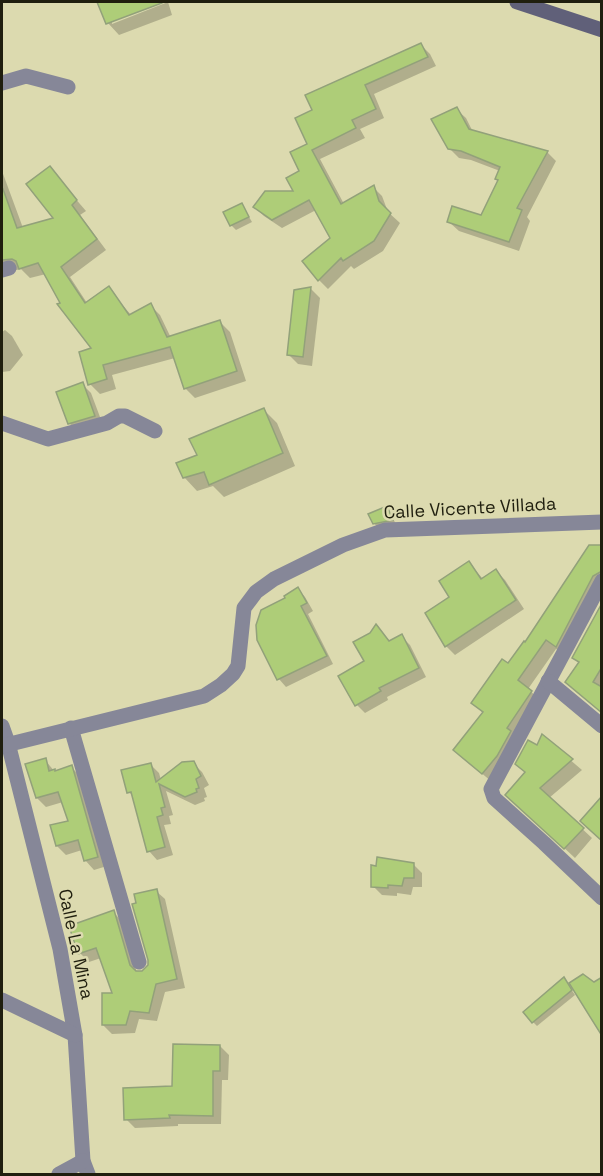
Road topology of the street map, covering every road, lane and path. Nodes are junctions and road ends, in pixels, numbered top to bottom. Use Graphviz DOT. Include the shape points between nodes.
graph roads {
  1 [pos="517,2"];
  2 [pos="602,30"];
  3 [pos="2,83"];
  4 [pos="68,87"];
  5 [pos="2,423"];
  6 [pos="155,431"];
  7 [pos="602,522"];
  8 [pos="602,581"];
  9 [pos="548,681"];
  10 [pos="2,726"];
  11 [pos="602,726"];
  12 [pos="71,728"];
  13 [pos="5,745"];
  14 [pos="602,898"];
  15 [pos="139,962"];
  16 [pos="2,1000"];
  17 [pos="75,1035"];
  18 [pos="86,1168"];
  19 [pos="59,1174"];
  1 -- 2 [label="main road"];
  3 -- 4 [label="street" via="26,76"];
  5 -- 6 [label="street" via="48,439 119,416"];
  7 -- 12 [label="street, Calle Vicente Villada" via="385,530 343,545 274,579 250,599 244,608 238,666 221,685 204,696"];
  8 -- 9 [label="street"];
  9 -- 11 [label="street"];
  9 -- 14 [label="street" via="491,789 492,794"];
  10 -- 13 [label="street, Calle La Mina"];
  12 -- 13 [label="street, Calle Vicente Villada"];
  12 -- 15 [label="street"];
  13 -- 17 [label="street, Calle La Mina" via="60,949"];
  16 -- 17 [label="street"];
  17 -- 18 [label="street, Calle La Mina"];
  18 -- 19 [label="street"];
}
